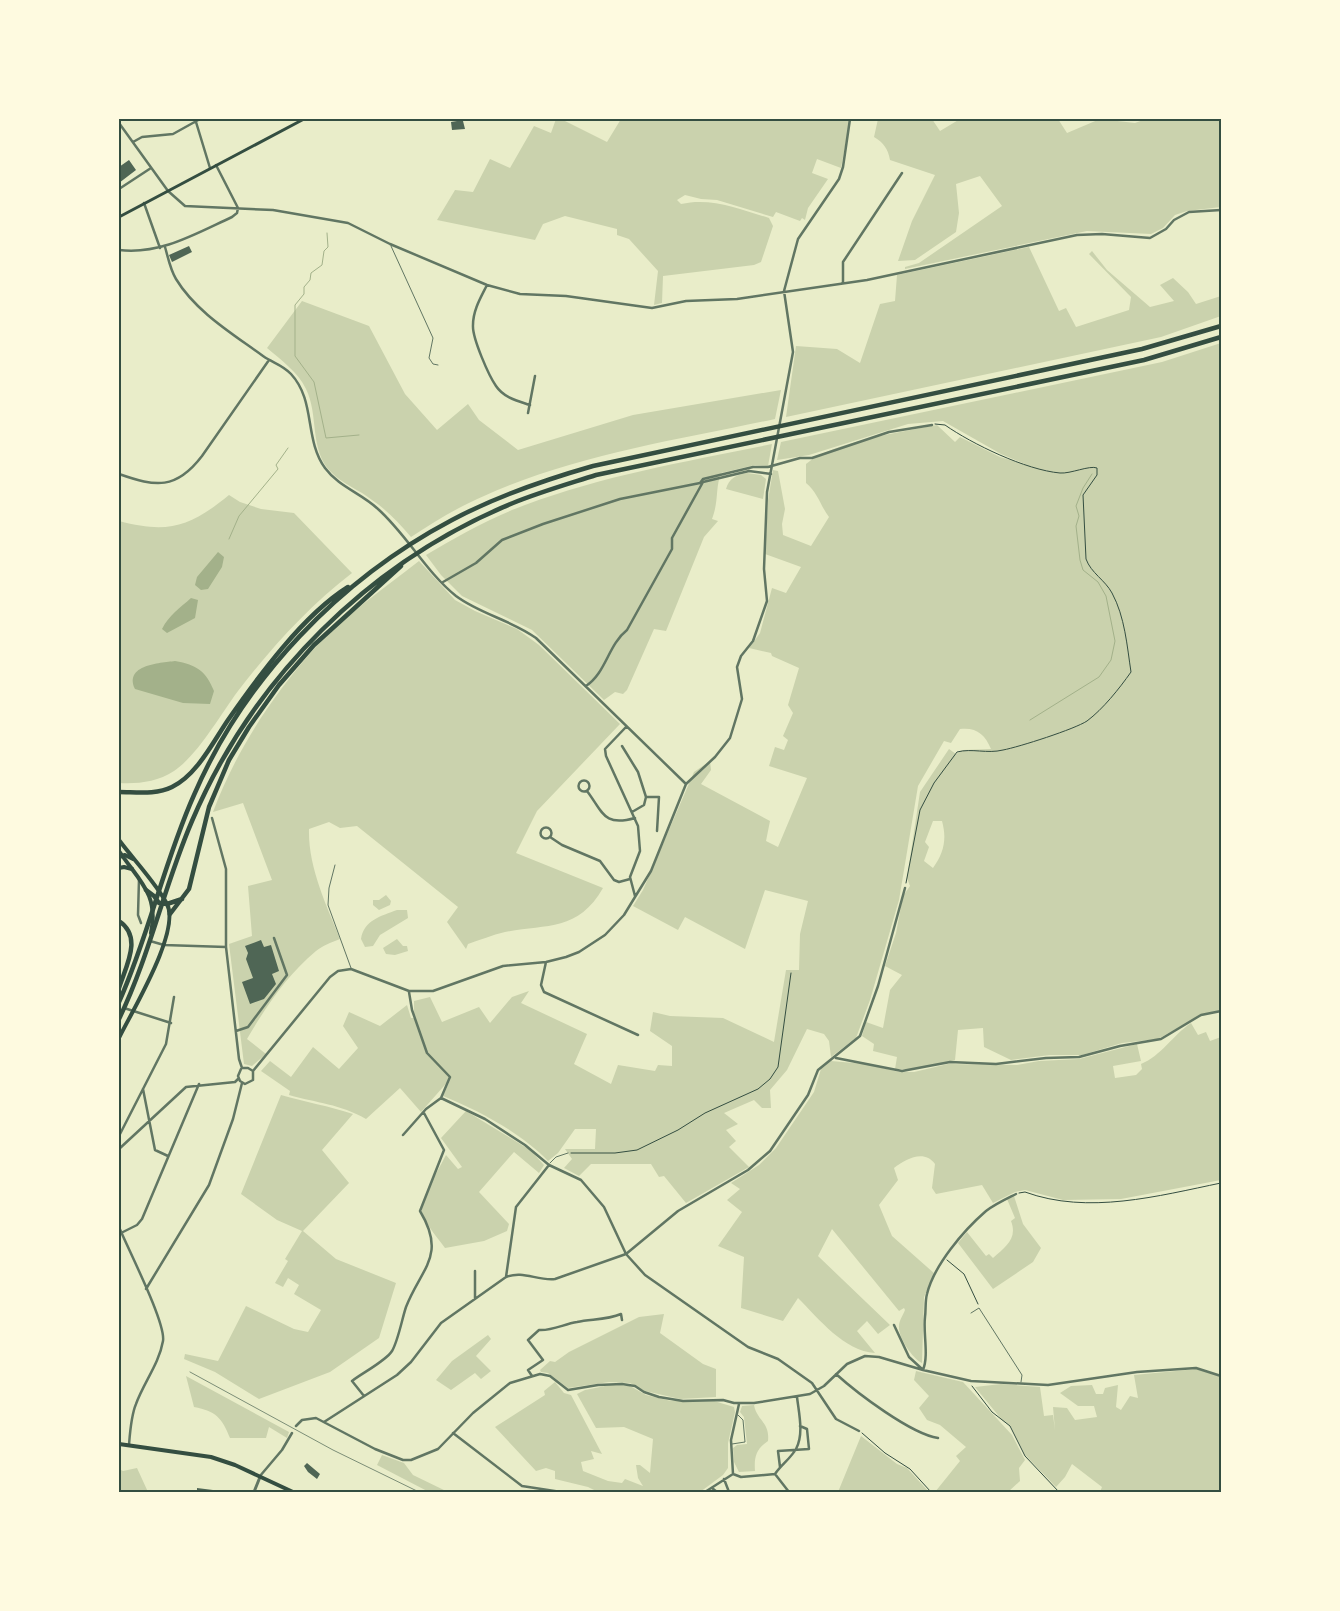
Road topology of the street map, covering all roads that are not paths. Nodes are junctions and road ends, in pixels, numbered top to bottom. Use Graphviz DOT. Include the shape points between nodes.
graph roads {
  1 [pos="304,119"];
  2 [pos="850,119"];
  3 [pos="197,120"];
  4 [pos="119,123"];
  5 [pos="133,142"];
  6 [pos="216,165"];
  7 [pos="151,168"];
  8 [pos="210,168"];
  9 [pos="902,173"];
  10 [pos="119,190"];
  11 [pos="168,191"];
  12 [pos="144,203"];
  13 [pos="238,208"];
  14 [pos="1221,210"];
  15 [pos="119,217"];
  16 [pos="390,244"];
  17 [pos="165,247"];
  18 [pos="160,248"];
  19 [pos="119,250"];
  20 [pos="843,283"];
  21 [pos="487,285"];
  22 [pos="784,291"];
  23 [pos="1221,326"];
  24 [pos="1221,337"];
  25 [pos="269,360"];
  26 [pos="438,365"];
  27 [pos="535,376"];
  28 [pos="530,405"];
  29 [pos="528,413"];
  30 [pos="932,425"];
  31 [pos="772,465"];
  32 [pos="119,474"];
  33 [pos="771,474"];
  34 [pos="414,554"];
  35 [pos="360,581"];
  36 [pos="443,582"];
  37 [pos="586,686"];
  38 [pos="626,727"];
  39 [pos="622,746"];
  40 [pos="686,784"];
  41 [pos="587,791"];
  42 [pos="119,792"];
  43 [pos="646,797"];
  44 [pos="632,812"];
  45 [pos="212,818"];
  46 [pos="635,818"];
  47 [pos="657,831"];
  48 [pos="550,837"];
  49 [pos="119,840"];
  50 [pos="119,851"];
  51 [pos="120,856"];
  52 [pos="133,859"];
  53 [pos="335,865"];
  54 [pos="119,868"];
  55 [pos="132,870"];
  56 [pos="630,879"];
  57 [pos="139,880"];
  58 [pos="905,888"];
  59 [pos="146,890"];
  60 [pos="139,893"];
  61 [pos="635,897"];
  62 [pos="184,899"];
  63 [pos="167,904"];
  64 [pos="170,914"];
  65 [pos="119,922"];
  66 [pos="141,924"];
  67 [pos="274,938"];
  68 [pos="149,940"];
  69 [pos="164,945"];
  70 [pos="226,947"];
  71 [pos="546,962"];
  72 [pos="351,969"];
  73 [pos="119,988"];
  74 [pos="409,991"];
  75 [pos="174,997"];
  76 [pos="119,1002"];
  77 [pos="122,1007"];
  78 [pos="1221,1010"];
  79 [pos="132,1012"];
  80 [pos="119,1017"];
  81 [pos="171,1023"];
  82 [pos="236,1031"];
  83 [pos="638,1035"];
  84 [pos="119,1038"];
  85 [pos="834,1058"];
  86 [pos="242,1068"];
  87 [pos="253,1071"];
  88 [pos="238,1079"];
  89 [pos="242,1083"];
  90 [pos="199,1084"];
  91 [pos="143,1089"];
  92 [pos="441,1098"];
  93 [pos="424,1113"];
  94 [pos="151,1118"];
  95 [pos="403,1135"];
  96 [pos="119,1136"];
  97 [pos="119,1149"];
  98 [pos="568,1153"];
  99 [pos="168,1156"];
  100 [pos="549,1165"];
  101 [pos="1016,1194"];
  102 [pos="119,1227"];
  103 [pos="121,1233"];
  104 [pos="626,1254"];
  105 [pos="475,1271"];
  106 [pos="506,1277"];
  107 [pos="146,1289"];
  108 [pos="475,1299"];
  109 [pos="972,1312"];
  110 [pos="622,1320"];
  111 [pos="894,1324"];
  112 [pos="924,1370"];
  113 [pos="836,1374"];
  114 [pos="530,1376"];
  115 [pos="1221,1376"];
  116 [pos="1021,1383"];
  117 [pos="817,1391"];
  118 [pos="364,1396"];
  119 [pos="797,1397"];
  120 [pos="739,1404"];
  121 [pos="737,1414"];
  122 [pos="324,1422"];
  123 [pos="296,1426"];
  124 [pos="800,1426"];
  125 [pos="859,1432"];
  126 [pos="292,1433"];
  127 [pos="453,1433"];
  128 [pos="938,1438"];
  129 [pos="119,1444"];
  130 [pos="730,1444"];
  131 [pos="129,1445"];
  132 [pos="796,1450"];
  133 [pos="780,1467"];
  134 [pos="733,1474"];
  135 [pos="775,1474"];
  136 [pos="260,1476"];
  137 [pos="724,1479"];
  138 [pos="712,1488"];
  139 [pos="254,1492"];
  140 [pos="293,1492"];
  141 [pos="561,1492"];
  142 [pos="705,1492"];
  143 [pos="717,1492"];
  144 [pos="729,1492"];
  145 [pos="789,1492"];
  1 -- 6 [label="main road"];
  2 -- 22 [label="street" via="839,179 798,239"];
  3 -- 5 [label="street" via="173,134 149,136"];
  3 -- 8 [label="street"];
  4 -- 5 [label="street"];
  5 -- 7 [label="street"];
  6 -- 8 [label="main road"];
  6 -- 13 [label="street"];
  7 -- 10 [label="street"];
  7 -- 11 [label="street"];
  8 -- 11 [label="main road"];
  9 -- 20 [label="street" via="843,262"];
  11 -- 12 [label="main road"];
  11 -- 13 [label="street" via="185,206"];
  12 -- 15 [label="main road"];
  12 -- 18 [label="street"];
  13 -- 16 [label="street" via="318,216 348,223"];
  13 -- 17 [label="street" via="232,217"];
  14 -- 20 [label="street" via="1189,212 1150,238 1077,235"];
  16 -- 21 [label="street"];
  16 -- 26 [label="lane" via="433,338 429,358"];
  17 -- 18 [label="street"];
  17 -- 25 [label="street" via="173,272 187,295"];
  18 -- 19 [label="street" via="141,252"];
  20 -- 22 [label="street"];
  21 -- 22 [label="street" via="520,294 566,296 652,308"];
  21 -- 28 [label="street" via="476,308 472,326 475,338 497,387 510,398"];
  22 -- 31 [label="street" via="793,352"];
  23 -- 35 [label="highway" via="1142,349 593,466 518,490 471,510 431,532"];
  24 -- 34 [label="highway" via="1144,360 596,475 513,502"];
  25 -- 32 [label="street" via="191,469 175,481 157,484"];
  25 -- 36 [label="street" via="281,364 300,387 309,412 313,446 327,471 340,484 377,508"];
  27 -- 28 [label="street"];
  28 -- 29 [label="street"];
  30 -- 31 [label="street" via="889,432 812,458"];
  31 -- 33 [label="street"];
  31 -- 36 [label="street" via="620,499 543,524 502,540 476,563"];
  33 -- 37 [label="street" via="748,471 704,482 672,538 672,549 627,630 619,636 598,676"];
  33 -- 40 [label="street" via="764,530 767,601 753,641 737,667 742,699 730,738"];
  34 -- 62 [label="highway" via="314,644 253,721 217,784"];
  34 -- 80 [label="highway" via="341,610 303,648 247,720 220,764 186,834 142,968"];
  35 -- 42 [label="highway" via="337,595 294,636 260,676 196,767 182,780 161,791"];
  35 -- 76 [label="highway" via="304,633 254,692 203,774"];
  36 -- 37 [label="street" via="465,602 531,635"];
  37 -- 38 [label="street"];
  38 -- 40 [label="street"];
  38 -- 44 [label="street" via="609,743 605,754"];
  39 -- 43 [label="street" via="638,772"];
  40 -- 61 [label="street" via="651,870"];
  41 -- 41 [label="street" via="588,784 581,782 579,789"];
  41 -- 46 [label="street" via="609,820 618,822"];
  43 -- 44 [label="street" via="644,805"];
  43 -- 47 [label="street" via="659,798"];
  44 -- 46 [label="street"];
  45 -- 70 [label="street" via="226,869"];
  46 -- 56 [label="street" via="641,837 640,851"];
  48 -- 48 [label="street" via="549,829 542,829 542,837"];
  48 -- 56 [label="street" via="562,846 600,861 614,880"];
  49 -- 52 [label="main road"];
  50 -- 51 [label="main road"];
  51 -- 52 [label="main road"];
  51 -- 55 [label="main road"];
  52 -- 63 [label="main road"];
  53 -- 72 [label="lane" via="328,905"];
  54 -- 55 [label="main road"];
  55 -- 57 [label="main road"];
  56 -- 61 [label="street"];
  57 -- 59 [label="main road"];
  57 -- 60 [label="street"];
  58 -- 85 [label="street" via="878,986 860,1036"];
  59 -- 60 [label="street"];
  59 -- 63 [label="highway" via="159,903"];
  59 -- 68 [label="main road" via="154,908"];
  60 -- 66 [label="street"];
  61 -- 71 [label="street" via="624,915 594,944"];
  62 -- 63 [label="highway"];
  62 -- 64 [label="highway"];
  63 -- 64 [label="main road"];
  64 -- 69 [label="main road"];
  65 -- 73 [label="highway" via="128,929 132,943"];
  67 -- 82 [label="street" via="287,975 248,1027"];
  68 -- 69 [label="street"];
  68 -- 77 [label="main road"];
  69 -- 70 [label="street"];
  69 -- 79 [label="main road"];
  70 -- 82 [label="street"];
  71 -- 74 [label="street" via="503,966 433,991"];
  71 -- 83 [label="street" via="541,985 544,992"];
  72 -- 74 [label="street"];
  72 -- 87 [label="street" via="338,971 330,977"];
  74 -- 92 [label="street" via="427,1053 450,1076"];
  75 -- 81 [label="street"];
  77 -- 79 [label="street"];
  77 -- 80 [label="main road"];
  78 -- 85 [label="street" via="1201,1015 1161,1039 1079,1057 996,1064 950,1062 902,1071"];
  79 -- 81 [label="street"];
  79 -- 84 [label="main road"];
  81 -- 91 [label="street" via="166,1044"];
  82 -- 86 [label="street"];
  85 -- 104 [label="street" via="823,1063 818,1070 808,1095 770,1151 748,1170 678,1211"];
  86 -- 87 [label="street"];
  86 -- 88 [label="street"];
  87 -- 89 [label="street" via="251,1082"];
  88 -- 89 [label="street"];
  88 -- 90 [label="street" via="227,1083"];
  89 -- 107 [label="street" via="233,1120 209,1185"];
  90 -- 94 [label="street" via="181,1091"];
  90 -- 99 [label="street"];
  91 -- 94 [label="street"];
  91 -- 96 [label="street"];
  92 -- 93 [label="street"];
  92 -- 100 [label="street" via="485,1120 525,1145"];
  93 -- 95 [label="street"];
  93 -- 118 [label="street" via="444,1150 420,1211 428,1224 432,1252 391,1352 352,1381"];
  94 -- 97 [label="street"];
  94 -- 99 [label="street" via="155,1150"];
  98 -- 100 [label="lane" via="556,1157"];
  99 -- 103 [label="street" via="140,1222"];
  100 -- 104 [label="street" via="581,1180 604,1207"];
  100 -- 106 [label="street" via="516,1207"];
  101 -- 112 [label="street" via="988,1210 972,1224 944,1260 927,1294"];
  102 -- 103 [label="street"];
  103 -- 107 [label="street"];
  104 -- 106 [label="street" via="555,1279 545,1280 517,1273"];
  104 -- 117 [label="street" via="645,1274 692,1309 748,1347 778,1359 812,1383"];
  105 -- 108 [label="street"];
  106 -- 108 [label="street"];
  107 -- 131 [label="street" via="164,1338 157,1361 134,1406"];
  108 -- 118 [label="street" via="441,1323 397,1375"];
  109 -- 116 [label="lane" via="979,1308 1022,1375"];
  110 -- 114 [label="street" via="620,1314 613,1318 539,1330 528,1340 543,1360 528,1370"];
  111 -- 112 [label="street" via="909,1357"];
  112 -- 113 [label="street" via="879,1356 865,1356 847,1364"];
  112 -- 116 [label="street" via="971,1381"];
  113 -- 117 [label="street"];
  113 -- 128 [label="street" via="856,1392 918,1431"];
  114 -- 120 [label="street" via="550,1376 571,1391 622,1384 659,1397 683,1401 723,1400"];
  114 -- 127 [label="street" via="510,1383 492,1396"];
  115 -- 116 [label="street" via="1187,1368 1048,1385"];
  117 -- 119 [label="street"];
  117 -- 125 [label="street" via="836,1420"];
  118 -- 122 [label="street"];
  119 -- 120 [label="street"];
  119 -- 124 [label="street"];
  120 -- 121 [label="street"];
  121 -- 130 [label="street"];
  121 -- 130 [label="lane" via="742,1417 746,1442"];
  122 -- 123 [label="street" via="308,1418"];
  122 -- 127 [label="street" via="403,1460 438,1449"];
  124 -- 132 [label="street"];
  124 -- 132 [label="street" via="807,1430 809,1449"];
  126 -- 136 [label="street"];
  127 -- 141 [label="street" via="522,1486"];
  129 -- 131 [label="main road"];
  130 -- 134 [label="street"];
  131 -- 136 [label="main road" via="211,1457"];
  132 -- 133 [label="street"];
  132 -- 133 [label="street" via="778,1451"];
  133 -- 135 [label="street"];
  134 -- 135 [label="street" via="741,1477"];
  134 -- 137 [label="street"];
  135 -- 145 [label="street"];
  136 -- 139 [label="street"];
  136 -- 140 [label="main road"];
  137 -- 138 [label="street"];
  137 -- 144 [label="street"];
  138 -- 142 [label="street"];
  138 -- 143 [label="street"];
}
